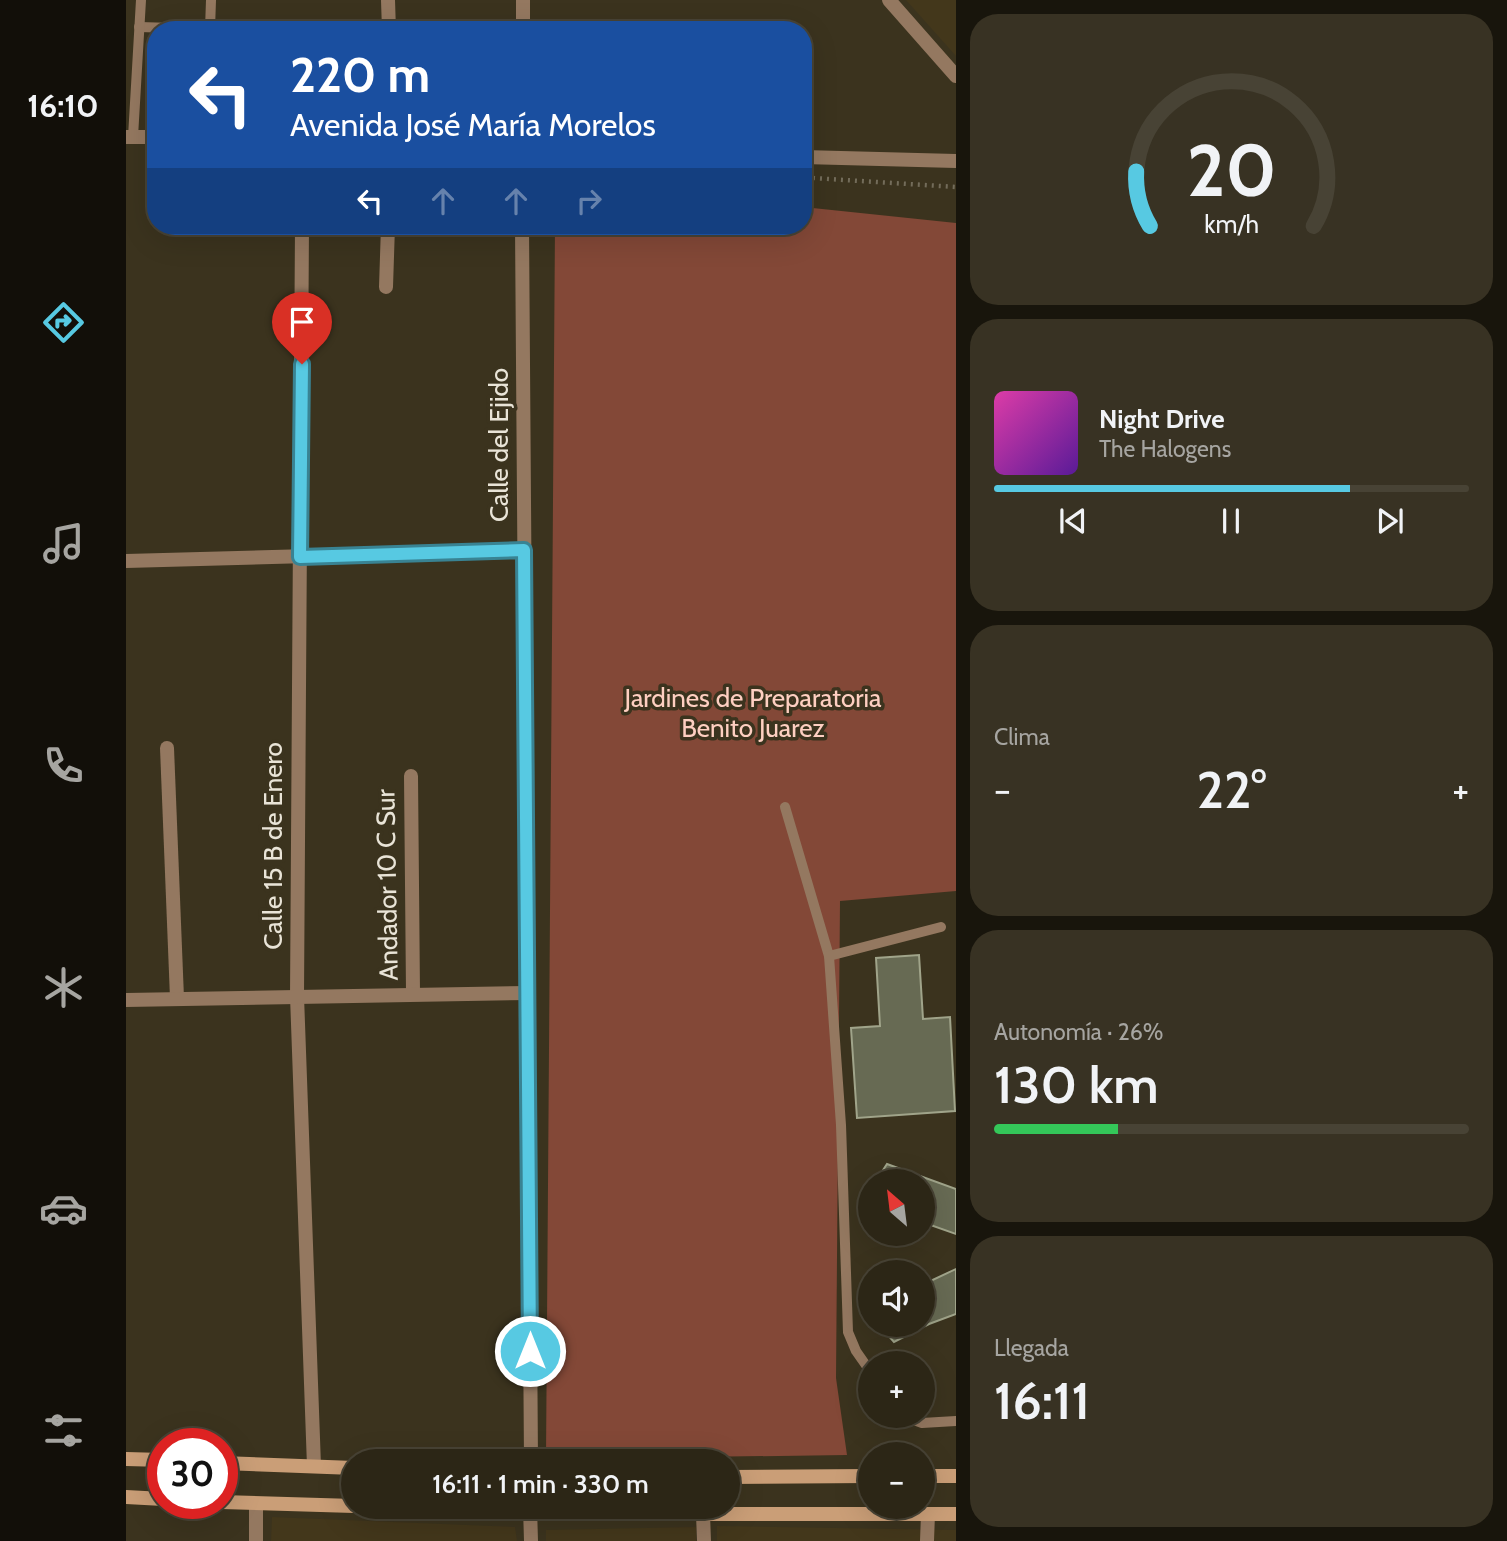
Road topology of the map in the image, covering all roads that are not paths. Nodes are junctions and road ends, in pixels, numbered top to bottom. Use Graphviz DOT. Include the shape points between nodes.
graph roads {
  1 [pos="141,0"];
  2 [pos="211,0"];
  3 [pos="388,0"];
  4 [pos="523,0"];
  5 [pos="889,0"];
  6 [pos="210,21"];
  7 [pos="389,21"];
  8 [pos="523,21"];
  9 [pos="139,27"];
  10 [pos="147,27"];
  11 [pos="956,76"];
  12 [pos="130,137"];
  13 [pos="812,157"];
  14 [pos="956,161"];
  15 [pos="302,235"];
  16 [pos="388,235"];
  17 [pos="522,235"];
  18 [pos="386,287"];
  19 [pos="524,550"];
  20 [pos="300,557"];
  21 [pos="126,561"];
  22 [pos="167,748"];
  23 [pos="411,776"];
  24 [pos="785,807"];
  25 [pos="940,927"];
  26 [pos="829,956"];
  27 [pos="413,993"];
  28 [pos="529,993"];
  29 [pos="297,996"];
  30 [pos="177,998"];
  31 [pos="126,1000"];
  32 [pos="858,1354"];
  33 [pos="956,1421"];
  34 [pos="935,1422"];
  35 [pos="531,1449"];
  36 [pos="126,1459"];
  37 [pos="147,1460"];
  38 [pos="238,1464"];
  39 [pos="314,1466"];
  40 [pos="341,1467"];
  41 [pos="858,1476"];
  42 [pos="935,1476"];
  43 [pos="956,1476"];
  44 [pos="740,1477"];
  45 [pos="126,1497"];
  46 [pos="147,1498"];
  47 [pos="238,1503"];
  48 [pos="256,1504"];
  49 [pos="341,1506"];
  50 [pos="740,1514"];
  51 [pos="858,1514"];
  52 [pos="935,1514"];
  53 [pos="956,1514"];
  54 [pos="530,1519"];
  55 [pos="703,1519"];
  56 [pos="928,1519"];
  57 [pos="256,1541"];
  58 [pos="531,1541"];
  59 [pos="704,1541"];
  60 [pos="927,1541"];
  1 -- 9 [label="lane"];
  2 -- 6 [label="lane"];
  3 -- 7 [label="street"];
  4 -- 8 [label="street"];
  5 -- 11 [label="street"];
  9 -- 10 [label="lane"];
  9 -- 12 [label="lane"];
  13 -- 14 [label="street"];
  15 -- 20 [label="street, Calle 15 B de Enero"];
  16 -- 18 [label="street"];
  17 -- 19 [label="street, Calle del Ejido"];
  19 -- 20 [label="street"];
  19 -- 28 [label="street, Calle del Ejido"];
  20 -- 21 [label="street"];
  20 -- 29 [label="street, Calle 15 B de Enero"];
  22 -- 30 [label="street"];
  23 -- 27 [label="street, Andador 10 C Sur"];
  24 -- 26 [label="lane"];
  25 -- 26 [label="lane"];
  26 -- 32 [label="lane" via="841,1125 847,1322"];
  27 -- 28 [label="street"];
  27 -- 29 [label="street"];
  28 -- 35 [label="street, Calle del Ejido"];
  29 -- 30 [label="street"];
  29 -- 39 [label="street, Calle 15 B de Enero"];
  30 -- 31 [label="street"];
  33 -- 34 [label="lane"];
  36 -- 37 [label="main road"];
  38 -- 39 [label="main road"];
  39 -- 40 [label="main road"];
  41 -- 44 [label="main road"];
  42 -- 43 [label="main road"];
  45 -- 46 [label="main road"];
  47 -- 48 [label="main road"];
  48 -- 49 [label="main road"];
  48 -- 57 [label="street"];
  50 -- 51 [label="main road"];
  52 -- 53 [label="main road"];
  54 -- 58 [label="street"];
  55 -- 59 [label="street"];
  56 -- 60 [label="street"];
}
